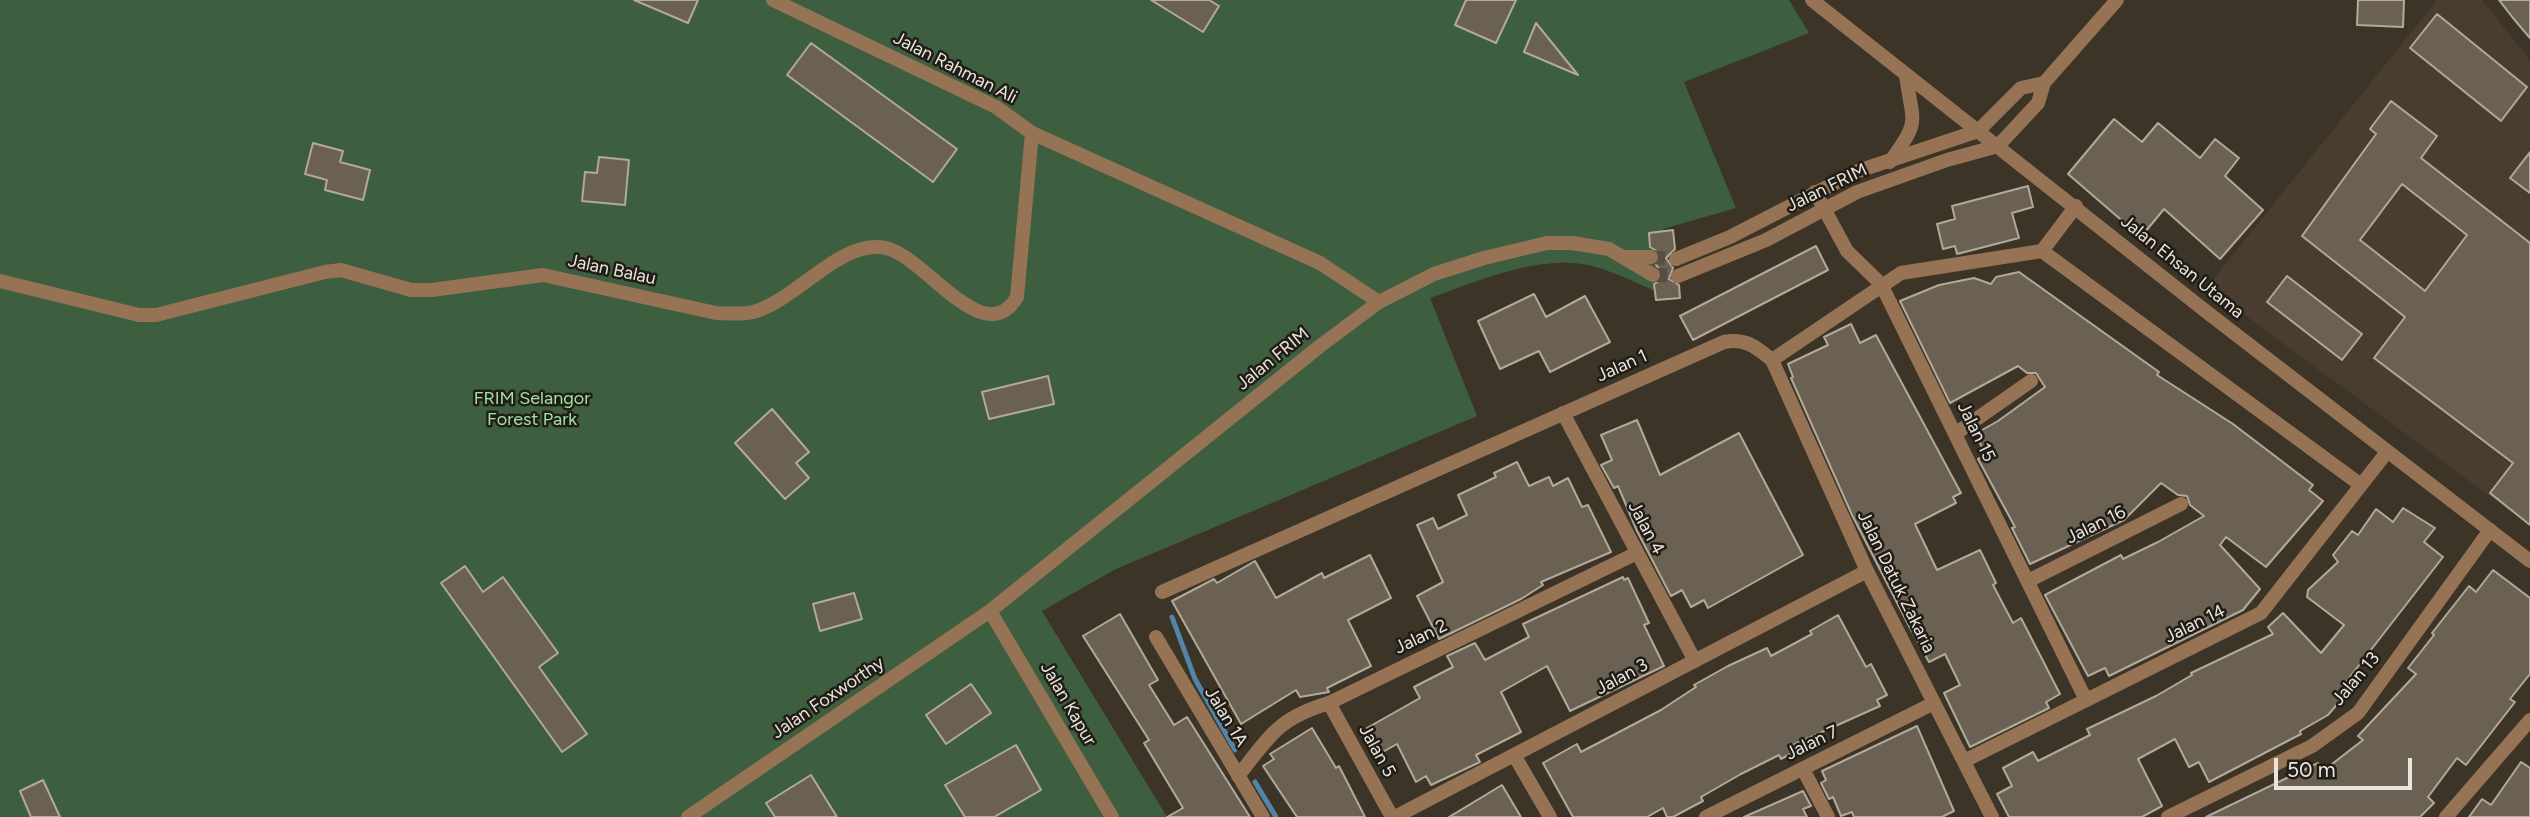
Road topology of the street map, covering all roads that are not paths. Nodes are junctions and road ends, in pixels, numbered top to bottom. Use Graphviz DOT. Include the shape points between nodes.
graph roads {
  1 [pos="773,0"];
  2 [pos="1812,0"];
  3 [pos="2117,0"];
  4 [pos="1906,75"];
  5 [pos="2044,83"];
  6 [pos="1978,131"];
  7 [pos="1032,134"];
  8 [pos="1998,146"];
  9 [pos="1890,162"];
  10 [pos="1815,192"];
  11 [pos="2076,206"];
  12 [pos="1824,209"];
  13 [pos="2042,251"];
  14 [pos="1625,257"];
  15 [pos="1651,257"];
  16 [pos="1676,259"];
  17 [pos="1653,275"];
  18 [pos="1678,276"];
  19 [pos="0,281"];
  20 [pos="1881,284"];
  21 [pos="1379,302"];
  22 [pos="1772,360"];
  23 [pos="2031,381"];
  24 [pos="1563,413"];
  25 [pos="1955,434"];
  26 [pos="2387,452"];
  27 [pos="2361,485"];
  28 [pos="2181,504"];
  29 [pos="2490,530"];
  30 [pos="1637,553"];
  31 [pos="2530,561"];
  32 [pos="1867,571"];
  33 [pos="2028,581"];
  34 [pos="1161,592"];
  35 [pos="990,611"];
  36 [pos="1156,637"];
  37 [pos="1695,661"];
  38 [pos="2086,700"];
  39 [pos="1329,703"];
  40 [pos="1934,704"];
  41 [pos="2530,720"];
  42 [pos="2525,736"];
  43 [pos="1514,755"];
  44 [pos="1964,761"];
  45 [pos="1803,769"];
  46 [pos="1238,776"];
  47 [pos="688,817"];
  48 [pos="1112,817"];
  49 [pos="1263,817"];
  50 [pos="1393,817"];
  51 [pos="1549,817"];
  52 [pos="1706,817"];
  53 [pos="1828,817"];
  54 [pos="1992,817"];
  55 [pos="2168,817"];
  56 [pos="2446,817"];
  1 -- 7 [label="street, Jalan Rahman Ali" via="996,107"];
  2 -- 4 [label="street, Jalan Ehsan Utama"];
  3 -- 5 [label="street"];
  4 -- 6 [label="street, Jalan Ehsan Utama"];
  4 -- 9 [label="street" via="1914,124"];
  5 -- 6 [label="street" via="2021,88"];
  5 -- 8 [label="street" via="2038,103"];
  6 -- 8 [label="street, Jalan Ehsan Utama"];
  6 -- 9 [label="street, Jalan FRIM"];
  7 -- 19 [label="street, Jalan Balau" via="1017,297 996,316 978,313 898,253 878,247 848,255 770,305 736,313 716,313 543,275 411,290 341,270 191,308 139,315"];
  7 -- 21 [label="street, Jalan Rahman Ali" via="1320,262"];
  8 -- 11 [label="street, Jalan Ehsan Utama"];
  8 -- 12 [label="street, Jalan FRIM" via="1915,170"];
  9 -- 10 [label="street, Jalan FRIM" via="1858,171"];
  10 -- 12 [label="street, Jalan 15"];
  10 -- 16 [label="street, Jalan FRIM" via="1730,237"];
  11 -- 13 [label="street"];
  11 -- 26 [label="street, Jalan Ehsan Utama"];
  12 -- 18 [label="street, Jalan FRIM" via="1738,253"];
  12 -- 20 [label="street, Jalan 15" via="1847,251"];
  13 -- 20 [label="street" via="1901,273"];
  13 -- 27 [label="street"];
  14 -- 15 [label="street, Jalan FRIM"];
  14 -- 17 [label="street, Jalan FRIM"];
  14 -- 21 [label="street, Jalan FRIM" via="1597,246 1548,243 1434,274"];
  20 -- 22 [label="street"];
  20 -- 25 [label="street, Jalan 15"];
  21 -- 35 [label="street, Jalan FRIM"];
  22 -- 24 [label="street, Jalan 1" via="1739,339 1724,342"];
  22 -- 32 [label="street, Jalan Datuk Zakaria"];
  23 -- 25 [label="street"];
  24 -- 30 [label="street, Jalan 4"];
  24 -- 34 [label="street, Jalan 1"];
  25 -- 33 [label="street, Jalan 15"];
  26 -- 27 [label="street, Jalan 14"];
  26 -- 29 [label="street, Jalan Ehsan Utama"];
  27 -- 38 [label="street, Jalan 14" via="2261,613"];
  28 -- 33 [label="street, Jalan 16"];
  29 -- 31 [label="street, Jalan Ehsan Utama"];
  29 -- 55 [label="street, Jalan 13" via="2358,713 2312,746"];
  30 -- 37 [label="street, Jalan 4"];
  30 -- 39 [label="street, Jalan 2"];
  32 -- 37 [label="street, Jalan 3"];
  32 -- 40 [label="street, Jalan Datuk Zakaria"];
  33 -- 38 [label="street, Jalan 15"];
  35 -- 47 [label="street, Jalan Foxworthy"];
  35 -- 48 [label="street, Jalan Kapur"];
  36 -- 46 [label="street, Jalan 1A"];
  37 -- 43 [label="street, Jalan 3"];
  38 -- 44 [label="street, Jalan 14"];
  39 -- 46 [label="street, Jalan 2" via="1280,724"];
  39 -- 50 [label="street, Jalan 5"];
  40 -- 44 [label="street, Jalan Datuk Zakaria"];
  40 -- 45 [label="street, Jalan 7"];
  41 -- 42 [label="street"];
  42 -- 56 [label="street"];
  43 -- 50 [label="street, Jalan 3"];
  43 -- 51 [label="street"];
  44 -- 54 [label="street, Jalan Datuk Zakaria"];
  45 -- 52 [label="street, Jalan 7"];
  45 -- 53 [label="street"];
  46 -- 49 [label="street, Jalan 1A"];
}
